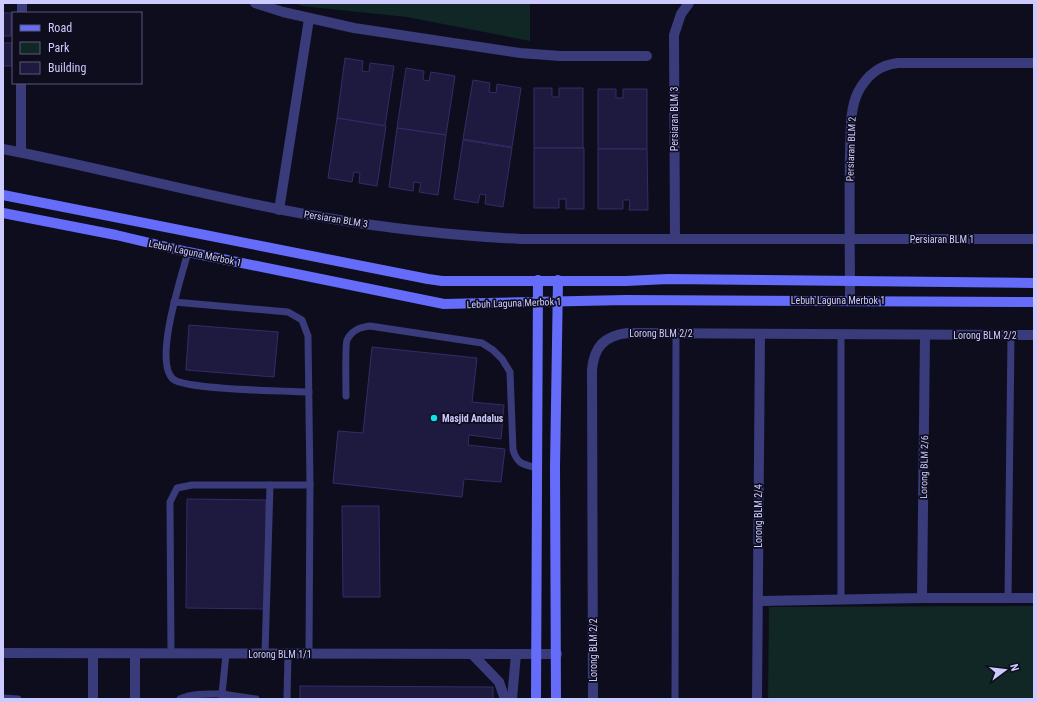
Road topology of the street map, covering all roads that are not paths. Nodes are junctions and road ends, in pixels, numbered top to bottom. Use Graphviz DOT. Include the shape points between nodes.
graph roads {
  1 [pos="256,3"];
  2 [pos="689,3"];
  3 [pos="309,19"];
  4 [pos="647,56"];
  5 [pos="1034,63"];
  6 [pos="21,84"];
  7 [pos="3,149"];
  8 [pos="21,152"];
  9 [pos="3,195"];
  10 [pos="279,210"];
  11 [pos="3,213"];
  12 [pos="850,238"];
  13 [pos="675,239"];
  14 [pos="1034,239"];
  15 [pos="188,252"];
  16 [pos="538,280"];
  17 [pos="558,280"];
  18 [pos="850,281"];
  19 [pos="1034,283"];
  20 [pos="850,300"];
  21 [pos="558,301"];
  22 [pos="174,302"];
  23 [pos="538,302"];
  24 [pos="1034,302"];
  25 [pos="676,332"];
  26 [pos="760,334"];
  27 [pos="841,335"];
  28 [pos="1034,335"];
  29 [pos="925,336"];
  30 [pos="1011,336"];
  31 [pos="309,392"];
  32 [pos="346,396"];
  33 [pos="537,468"];
  34 [pos="270,485"];
  35 [pos="310,485"];
  36 [pos="922,598"];
  37 [pos="1034,598"];
  38 [pos="1008,599"];
  39 [pos="841,600"];
  40 [pos="758,601"];
  41 [pos="3,653"];
  42 [pos="93,654"];
  43 [pos="136,654"];
  44 [pos="171,654"];
  45 [pos="226,654"];
  46 [pos="265,654"];
  47 [pos="288,654"];
  48 [pos="309,654"];
  49 [pos="472,654"];
  50 [pos="516,654"];
  51 [pos="536,654"];
  52 [pos="557,654"];
  53 [pos="222,697"];
  54 [pos="3,698"];
  55 [pos="18,699"];
  56 [pos="93,699"];
  57 [pos="135,699"];
  58 [pos="180,699"];
  59 [pos="256,699"];
  60 [pos="287,699"];
  61 [pos="505,699"];
  62 [pos="512,699"];
  63 [pos="536,699"];
  64 [pos="556,699"];
  65 [pos="593,699"];
  66 [pos="675,699"];
  67 [pos="757,699"];
  1 -- 3 [label="street"];
  2 -- 13 [label="street, Persiaran BLM 3" via="681,14 674,35"];
  3 -- 4 [label="street" via="520,53 560,56"];
  3 -- 10 [label="street"];
  5 -- 12 [label="street, Persiaran BLM 2" via="898,63 888,64 870,74 858,91 851,116"];
  6 -- 8 [label="street"];
  7 -- 8 [label="street, Persiaran BLM 3"];
  8 -- 10 [label="street, Persiaran BLM 3"];
  9 -- 16 [label="street, Lebuh Laguna Merbok 1" via="428,279 461,282"];
  10 -- 13 [label="street, Persiaran BLM 3" via="474,237"];
  11 -- 15 [label="street, Lebuh Laguna Merbok 1"];
  12 -- 13 [label="street, Persiaran BLM 3"];
  12 -- 14 [label="street, Persiaran BLM 1"];
  12 -- 18 [label="street, Persiaran BLM 2"];
  15 -- 22 [label="lane"];
  15 -- 23 [label="street, Lebuh Laguna Merbok 1" via="444,304"];
  16 -- 17 [label="street, Lebuh Laguna Merbok 1"];
  16 -- 23 [label="street"];
  17 -- 18 [label="street, Lebuh Laguna Merbok 1"];
  17 -- 21 [label="street"];
  18 -- 19 [label="street, Lebuh Laguna Merbok 1"];
  18 -- 20 [label="street, Persiaran BLM 2"];
  20 -- 21 [label="street, Lebuh Laguna Merbok 1"];
  20 -- 24 [label="street, Lebuh Laguna Merbok 1"];
  21 -- 23 [label="street, Lebuh Laguna Merbok 1"];
  21 -- 52 [label="street" via="555,467"];
  22 -- 31 [label="lane" via="288,312 302,320 308,336"];
  22 -- 31 [label="lane" via="166,353 172,378 183,384 202,386"];
  23 -- 33 [label="street"];
  25 -- 26 [label="street, Lorong BLM 2/2"];
  25 -- 65 [label="street, Lorong BLM 2/2" via="616,334 601,343 593,359"];
  25 -- 66 [label="lane"];
  26 -- 27 [label="street, Lorong BLM 2/2"];
  26 -- 40 [label="street, Lorong BLM 2/4"];
  27 -- 29 [label="street, Lorong BLM 2/2"];
  27 -- 39 [label="lane"];
  28 -- 30 [label="street, Lorong BLM 2/2"];
  29 -- 30 [label="street, Lorong BLM 2/2"];
  29 -- 36 [label="street, Lorong BLM 2/6"];
  30 -- 38 [label="lane"];
  31 -- 35 [label="lane"];
  32 -- 33 [label="lane" via="347,341 355,330 370,326 482,343 502,359 510,372 513,450 516,459 522,464"];
  33 -- 51 [label="street"];
  34 -- 35 [label="lane"];
  34 -- 44 [label="lane" via="192,484 178,488 170,502"];
  34 -- 46 [label="lane"];
  35 -- 48 [label="lane"];
  36 -- 38 [label="street"];
  36 -- 39 [label="street"];
  37 -- 38 [label="street"];
  39 -- 40 [label="street"];
  40 -- 67 [label="street, Lorong BLM 2/4"];
  41 -- 42 [label="street, Lorong BLM 1/1"];
  42 -- 43 [label="street, Lorong BLM 1/1"];
  42 -- 56 [label="street"];
  43 -- 44 [label="street, Lorong BLM 1/1"];
  43 -- 57 [label="street"];
  44 -- 45 [label="street, Lorong BLM 1/1"];
  45 -- 46 [label="street, Lorong BLM 1/1"];
  45 -- 53 [label="lane"];
  46 -- 47 [label="street, Lorong BLM 1/1"];
  47 -- 48 [label="street, Lorong BLM 1/1"];
  47 -- 60 [label="lane"];
  48 -- 49 [label="street, Lorong BLM 1/1"];
  49 -- 50 [label="street, Lorong BLM 1/1"];
  49 -- 61 [label="street" via="499,682"];
  50 -- 51 [label="street, Lorong BLM 1/1"];
  50 -- 62 [label="street"];
  51 -- 52 [label="street, Lorong BLM 1/1"];
  51 -- 63 [label="street"];
  52 -- 64 [label="street"];
  53 -- 58 [label="lane" via="186,696"];
  53 -- 59 [label="lane"];
  54 -- 55 [label="lane"];
}
